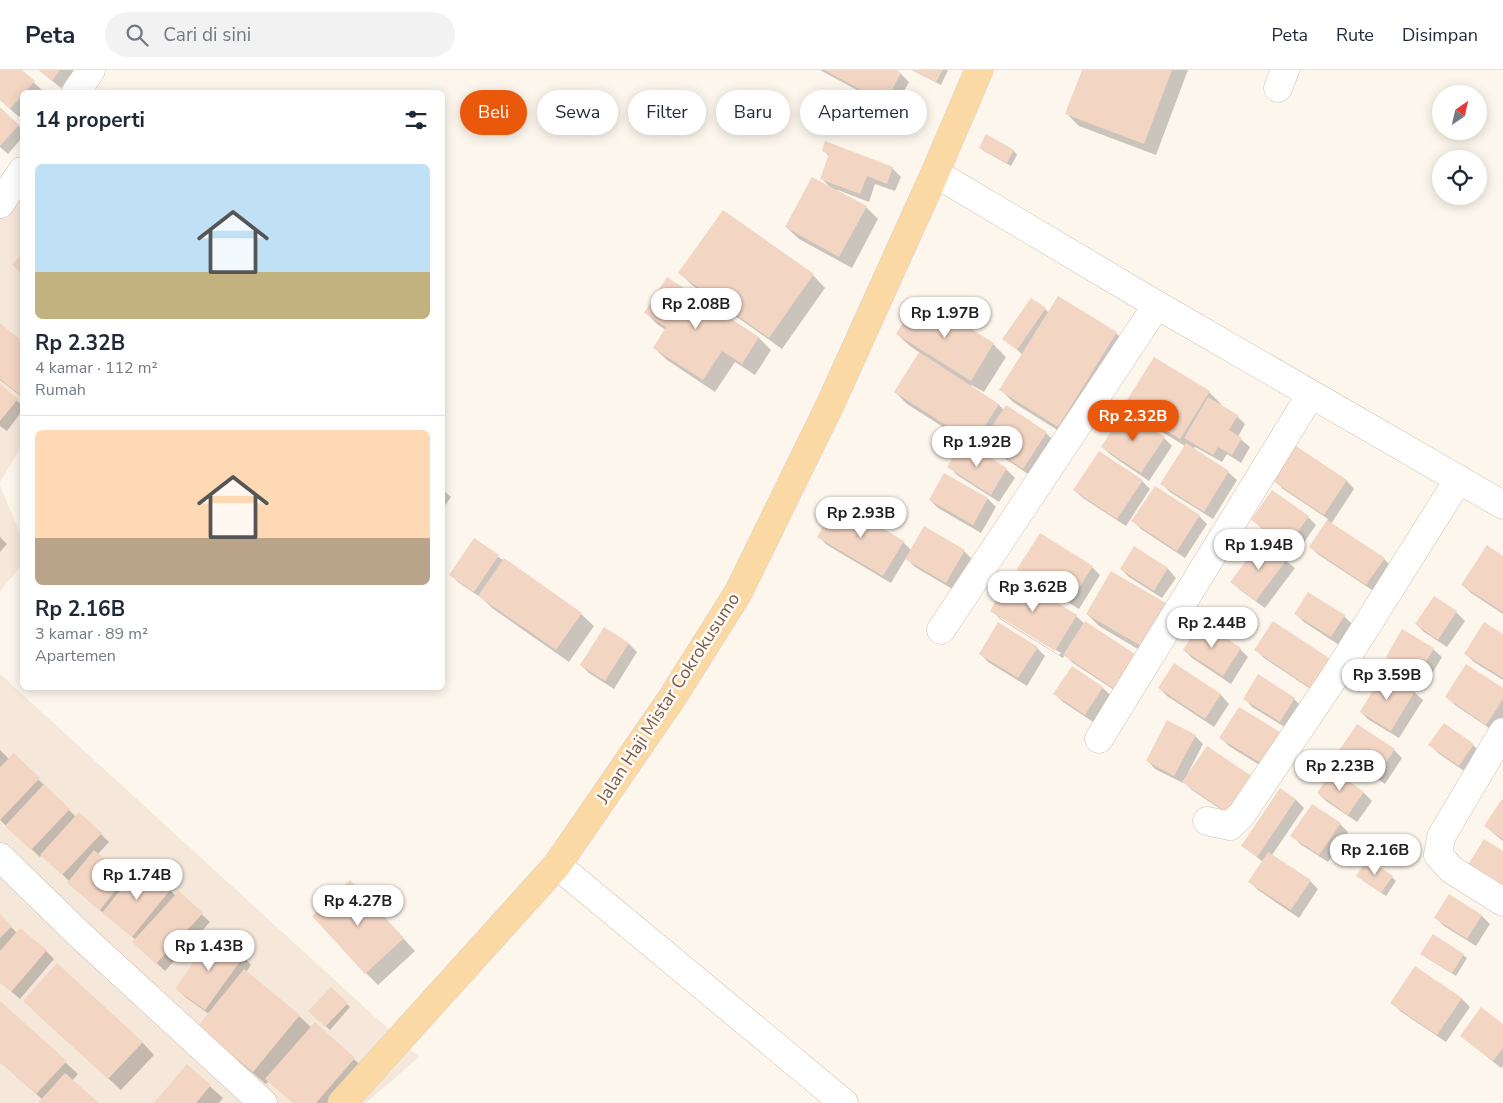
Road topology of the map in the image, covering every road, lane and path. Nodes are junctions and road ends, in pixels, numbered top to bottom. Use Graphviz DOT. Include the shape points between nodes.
graph roads {
  1 [pos="91,70"];
  2 [pos="979,70"];
  3 [pos="77,90"];
  4 [pos="935,173"];
  5 [pos="20,174"];
  6 [pos="0,204"];
  7 [pos="1157,305"];
  8 [pos="1311,394"];
  9 [pos="1459,479"];
  10 [pos="1503,505"];
  11 [pos="941,630"];
  12 [pos="1503,732"];
  13 [pos="1099,739"];
  14 [pos="1207,821"];
  15 [pos="0,857"];
  16 [pos="557,865"];
  17 [pos="1503,902"];
  18 [pos="263,1103"];
  19 [pos="342,1103"];
  20 [pos="844,1103"];
  1 -- 3 [label="street"];
  2 -- 4 [label="main road, Jalan Haji Mistar Cokrokusumo"];
  4 -- 7 [label="street"];
  4 -- 16 [label="main road, Jalan Haji Mistar Cokrokusumo" via="830,405 738,594 672,698"];
  5 -- 6 [label="street"];
  7 -- 8 [label="street"];
  7 -- 11 [label="street"];
  8 -- 9 [label="street"];
  8 -- 13 [label="street"];
  9 -- 10 [label="street"];
  9 -- 14 [label="street" via="1335,676 1242,814 1230,826"];
  12 -- 17 [label="street" via="1441,837 1438,855 1452,870"];
  15 -- 18 [label="street"];
  16 -- 19 [label="main road, Jalan Haji Mistar Cokrokusumo"];
  16 -- 20 [label="street"];
}
